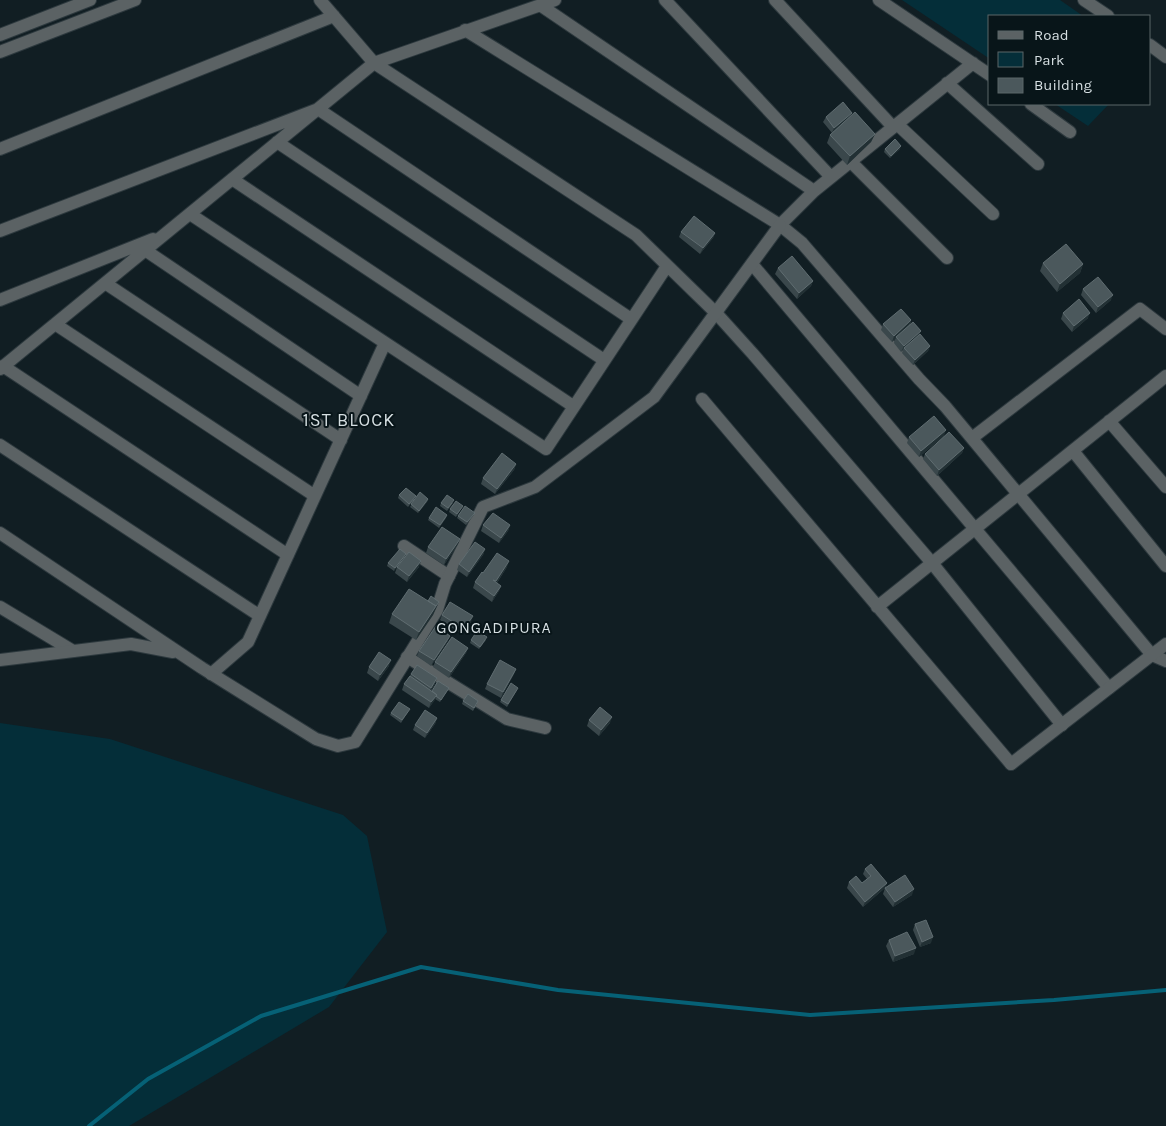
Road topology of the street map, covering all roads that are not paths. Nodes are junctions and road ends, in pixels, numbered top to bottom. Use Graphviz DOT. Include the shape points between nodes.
graph roads {
  1 [pos="90,0"];
  2 [pos="135,0"];
  3 [pos="320,0"];
  4 [pos="555,0"];
  5 [pos="665,0"];
  6 [pos="775,0"];
  7 [pos="879,0"];
  8 [pos="1084,0"];
  9 [pos="540,5"];
  10 [pos="1106,15"];
  11 [pos="334,16"];
  12 [pos="465,30"];
  13 [pos="0,35"];
  14 [pos="1151,46"];
  15 [pos="0,52"];
  16 [pos="1166,57"];
  17 [pos="973,62"];
  18 [pos="374,63"];
  19 [pos="988,73"];
  20 [pos="947,83"];
  21 [pos="1031,105"];
  22 [pos="318,109"];
  23 [pos="895,126"];
  24 [pos="1070,132"];
  25 [pos="277,142"];
  26 [pos="0,149"];
  27 [pos="851,162"];
  28 [pos="1038,164"];
  29 [pos="832,177"];
  30 [pos="232,179"];
  31 [pos="814,191"];
  32 [pos="190,214"];
  33 [pos="993,214"];
  34 [pos="780,225"];
  35 [pos="0,231"];
  36 [pos="165,234"];
  37 [pos="145,250"];
  38 [pos="947,258"];
  39 [pos="752,264"];
  40 [pos="667,266"];
  41 [pos="105,283"];
  42 [pos="0,300"];
  43 [pos="716,313"];
  44 [pos="631,320"];
  45 [pos="55,324"];
  46 [pos="1166,329"];
  47 [pos="385,343"];
  48 [pos="604,360"];
  49 [pos="2,367"];
  50 [pos="1166,377"];
  51 [pos="361,396"];
  52 [pos="702,399"];
  53 [pos="574,406"];
  54 [pos="1109,421"];
  55 [pos="972,438"];
  56 [pos="341,440"];
  57 [pos="0,445"];
  58 [pos="1073,450"];
  59 [pos="1166,487"];
  60 [pos="1018,494"];
  61 [pos="315,496"];
  62 [pos="975,529"];
  63 [pos="0,533"];
  64 [pos="404,546"];
  65 [pos="288,555"];
  66 [pos="932,563"];
  67 [pos="1166,566"];
  68 [pos="449,576"];
  69 [pos="878,606"];
  70 [pos="0,607"];
  71 [pos="260,616"];
  72 [pos="1166,644"];
  73 [pos="73,651"];
  74 [pos="179,653"];
  75 [pos="1152,655"];
  76 [pos="407,657"];
  77 [pos="0,660"];
  78 [pos="1166,661"];
  79 [pos="211,674"];
  80 [pos="1110,688"];
  81 [pos="1062,725"];
  82 [pos="544,728"];
  1 -- 13 [label="street"];
  2 -- 15 [label="street"];
  3 -- 11 [label="street"];
  4 -- 9 [label="street"];
  5 -- 29 [label="street"];
  6 -- 23 [label="street"];
  7 -- 17 [label="street"];
  8 -- 10 [label="street"];
  9 -- 12 [label="street"];
  9 -- 31 [label="street"];
  11 -- 18 [label="street"];
  11 -- 26 [label="street"];
  12 -- 18 [label="street"];
  12 -- 34 [label="street"];
  14 -- 16 [label="street"];
  17 -- 19 [label="street"];
  17 -- 20 [label="street"];
  18 -- 22 [label="street"];
  18 -- 40 [label="street" via="636,235"];
  20 -- 23 [label="street"];
  20 -- 28 [label="street"];
  21 -- 24 [label="street"];
  22 -- 25 [label="street"];
  22 -- 35 [label="street"];
  22 -- 44 [label="street"];
  23 -- 27 [label="street"];
  23 -- 33 [label="street"];
  25 -- 30 [label="street"];
  25 -- 48 [label="street"];
  27 -- 29 [label="street"];
  27 -- 38 [label="street"];
  29 -- 31 [label="street"];
  30 -- 32 [label="street"];
  30 -- 53 [label="street"];
  31 -- 34 [label="street"];
  32 -- 36 [label="street"];
  32 -- 47 [label="street"];
  34 -- 39 [label="street"];
  34 -- 55 [label="street" via="802,242"];
  36 -- 37 [label="street"];
  36 -- 42 [label="street"];
  37 -- 41 [label="street"];
  37 -- 51 [label="street"];
  39 -- 43 [label="street"];
  39 -- 62 [label="street"];
  40 -- 43 [label="street"];
  40 -- 44 [label="street"];
  41 -- 45 [label="street"];
  41 -- 56 [label="street"];
  43 -- 66 [label="street"];
  43 -- 68 [label="street" via="654,398 535,487 483,507"];
  44 -- 48 [label="street"];
  45 -- 49 [label="street"];
  45 -- 61 [label="street"];
  46 -- 55 [label="street" via="1140,309"];
  47 -- 51 [label="street"];
  47 -- 53 [label="street" via="546,449"];
  48 -- 53 [label="street"];
  49 -- 65 [label="street"];
  50 -- 54 [label="street"];
  51 -- 56 [label="street"];
  52 -- 69 [label="street"];
  54 -- 58 [label="street"];
  54 -- 59 [label="street"];
  55 -- 60 [label="street"];
  56 -- 61 [label="street"];
  57 -- 71 [label="street"];
  58 -- 60 [label="street"];
  58 -- 67 [label="street"];
  60 -- 62 [label="street"];
  60 -- 75 [label="street"];
  61 -- 65 [label="street"];
  62 -- 66 [label="street"];
  62 -- 80 [label="street"];
  63 -- 74 [label="street"];
  64 -- 68 [label="street"];
  65 -- 71 [label="street"];
  66 -- 69 [label="street"];
  66 -- 81 [label="street"];
  68 -- 76 [label="street" via="437,610"];
  69 -- 81 [label="street" via="1011,764"];
  70 -- 73 [label="street"];
  71 -- 79 [label="street" via="248,642"];
  72 -- 75 [label="street"];
  73 -- 74 [label="street" via="131,644"];
  73 -- 77 [label="street"];
  74 -- 79 [label="street"];
  75 -- 78 [label="street"];
  75 -- 80 [label="street"];
  76 -- 79 [label="street" via="355,742 338,746 316,739"];
  76 -- 82 [label="street" via="507,719"];
  80 -- 81 [label="street"];
}
